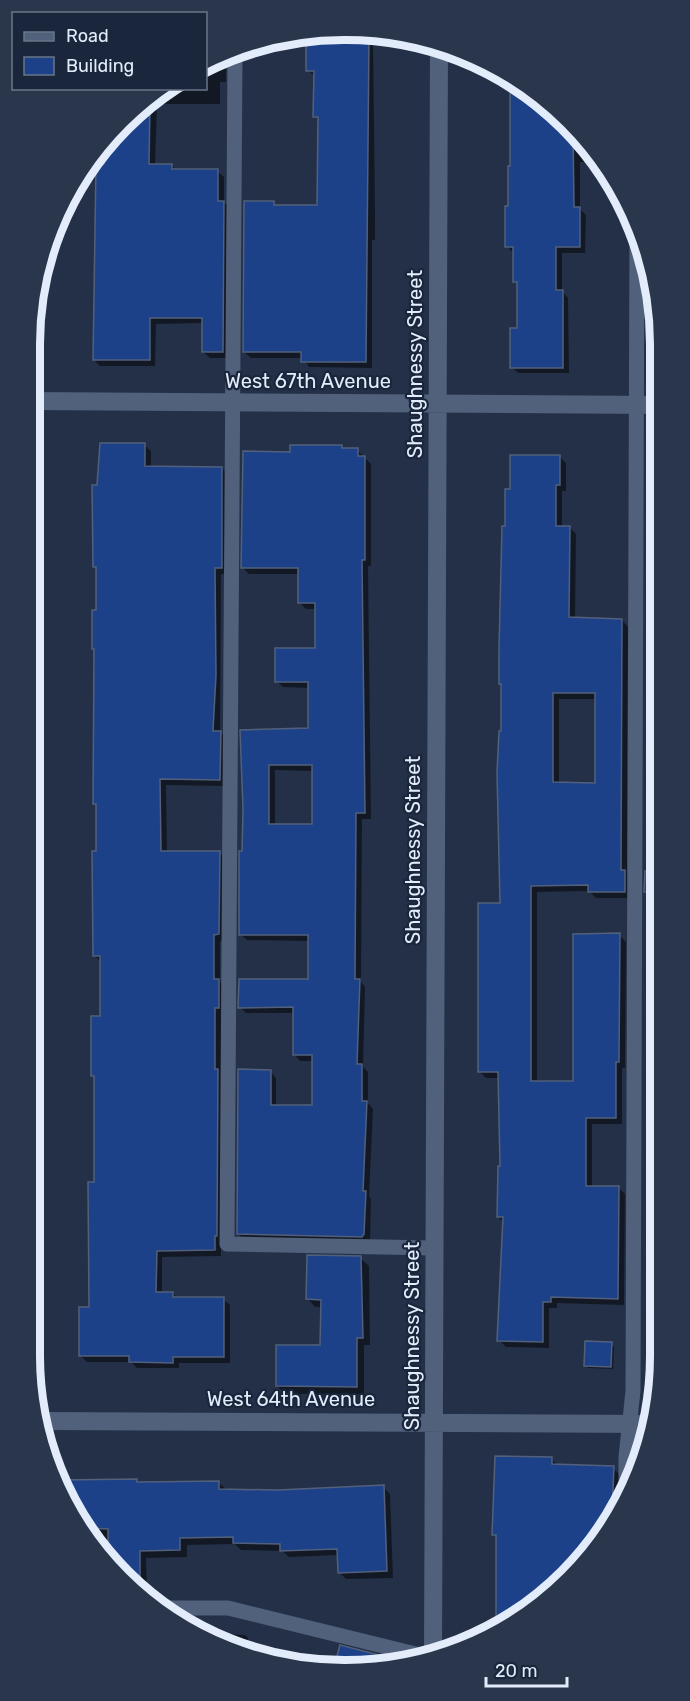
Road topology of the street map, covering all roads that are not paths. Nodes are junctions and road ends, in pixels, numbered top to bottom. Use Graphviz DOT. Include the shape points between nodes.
graph roads {
  1 [pos="439,56"];
  2 [pos="235,61"];
  3 [pos="637,259"];
  4 [pos="40,401"];
  5 [pos="234,403"];
  6 [pos="437,404"];
  7 [pos="635,405"];
  8 [pos="650,405"];
  9 [pos="434,1248"];
  10 [pos="48,1421"];
  11 [pos="435,1422"];
  12 [pos="630,1424"];
  13 [pos="642,1424"];
  14 [pos="627,1470"];
  15 [pos="175,1608"];
  16 [pos="433,1647"];
  17 [pos="412,1653"];
  1 -- 6 [label="street, Shaughnessy Street"];
  2 -- 5 [label="lane"];
  3 -- 7 [label="lane"];
  4 -- 5 [label="street, West 67th Avenue"];
  5 -- 6 [label="street, West 67th Avenue"];
  5 -- 9 [label="lane" via="227,1244"];
  6 -- 7 [label="street, West 67th Avenue"];
  6 -- 9 [label="street, Shaughnessy Street"];
  7 -- 8 [label="street, West 67th Avenue"];
  7 -- 12 [label="lane"];
  9 -- 11 [label="street, Shaughnessy Street"];
  10 -- 11 [label="street, West 64th Avenue"];
  11 -- 12 [label="street, West 64th Avenue"];
  11 -- 16 [label="street, Shaughnessy Street"];
  12 -- 13 [label="street, West 64th Avenue"];
  12 -- 14 [label="lane"];
  15 -- 17 [label="lane" via="228,1608"];
}
